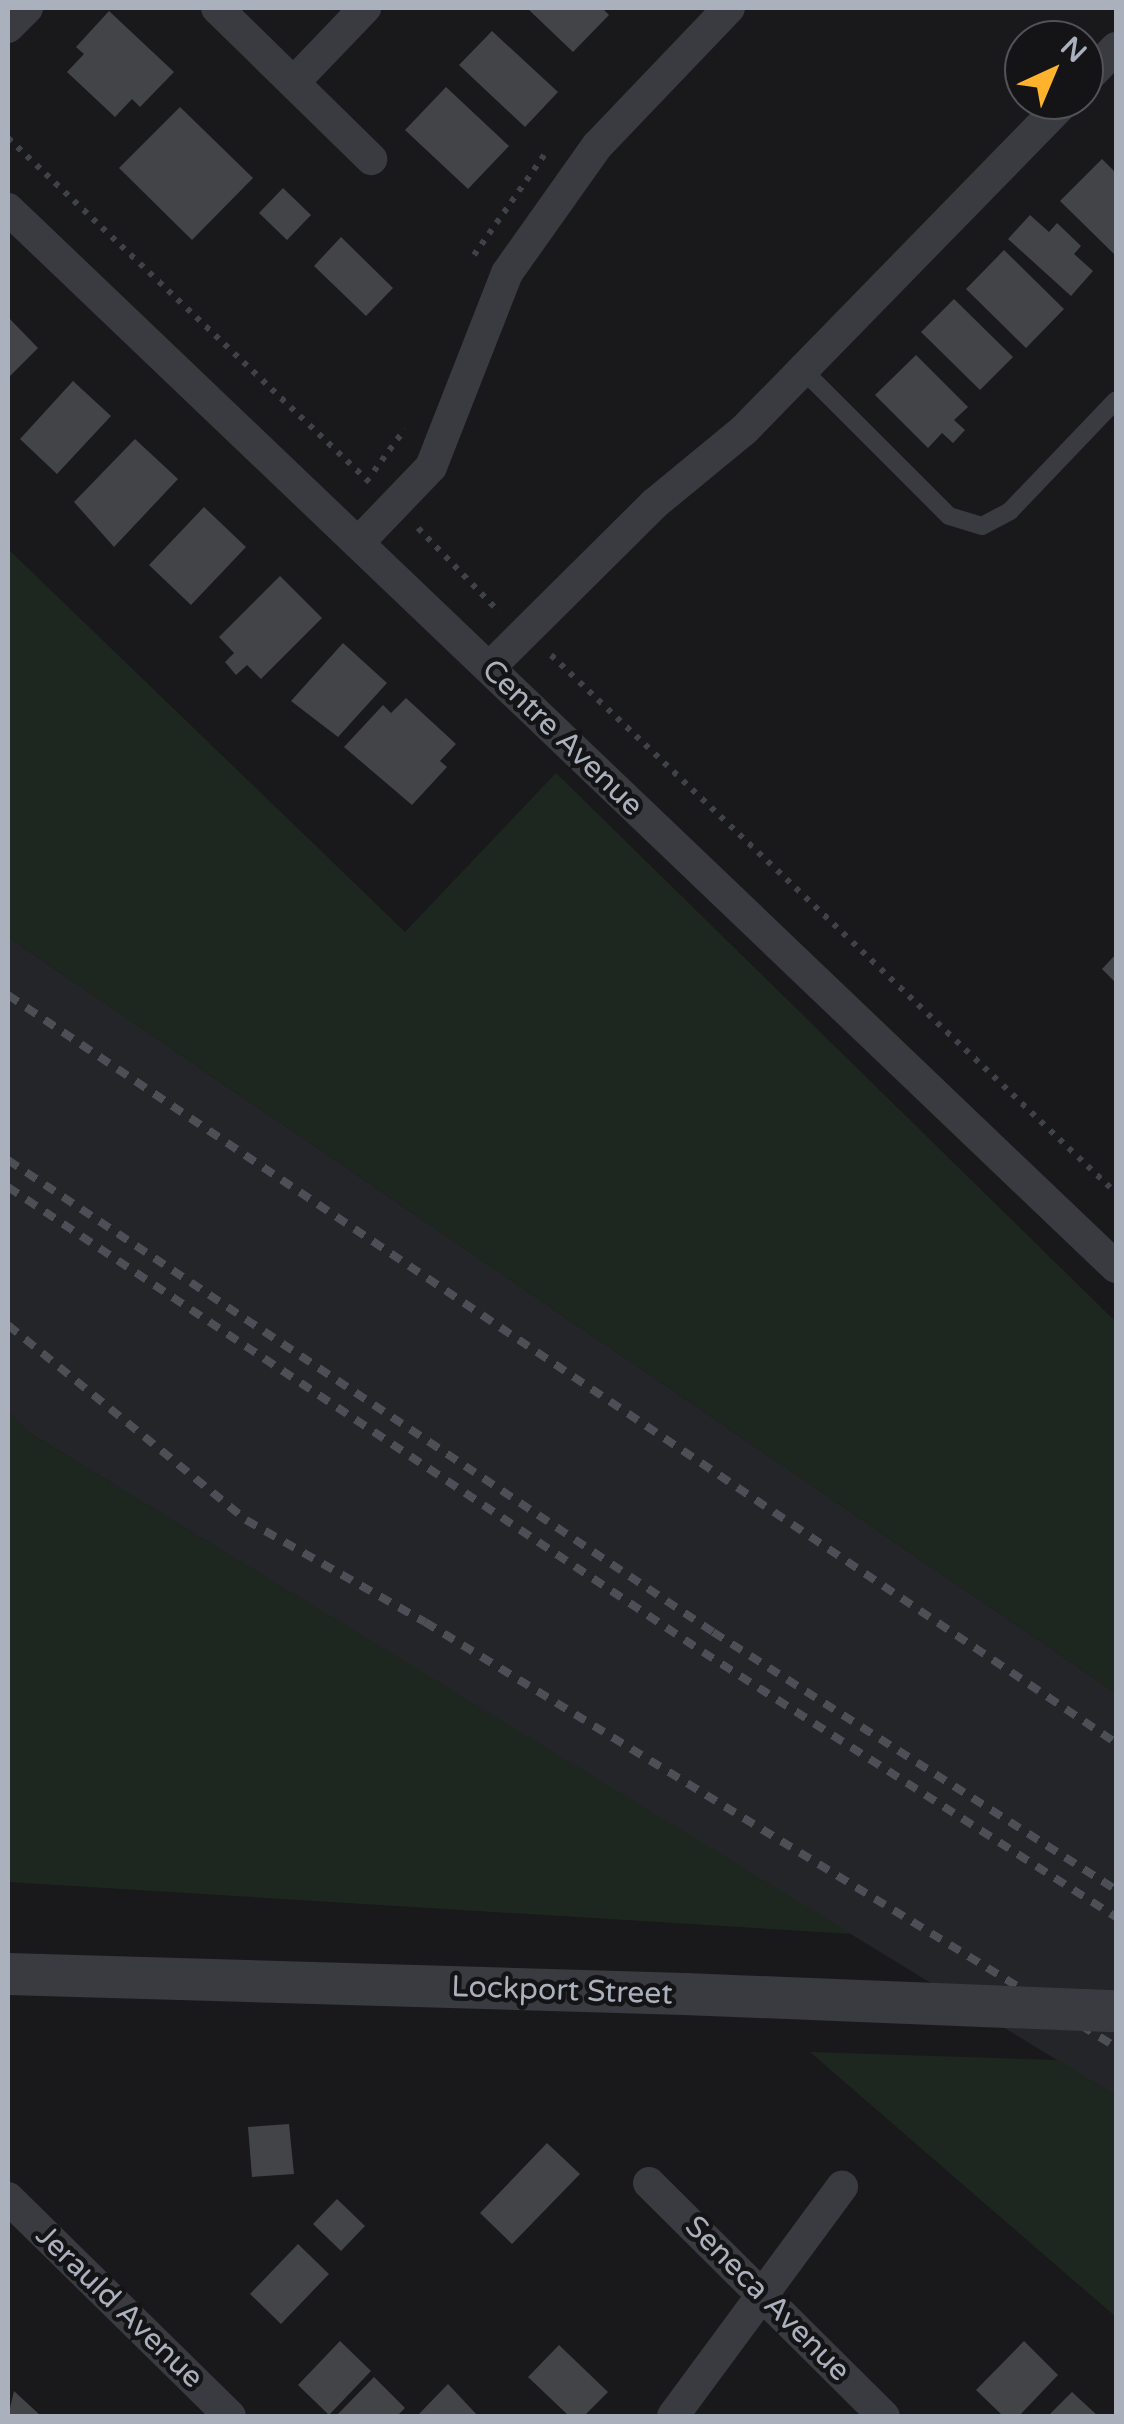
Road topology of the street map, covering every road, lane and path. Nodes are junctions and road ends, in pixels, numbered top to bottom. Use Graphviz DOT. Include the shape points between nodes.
graph roads {
  1 [pos="26,8"];
  2 [pos="217,8"];
  3 [pos="364,8"];
  4 [pos="729,8"];
  5 [pos="8,28"];
  6 [pos="294,82"];
  7 [pos="1046,120"];
  8 [pos="8,138"];
  9 [pos="371,159"];
  10 [pos="8,209"];
  11 [pos="802,370"];
  12 [pos="1116,400"];
  13 [pos="394,506"];
  14 [pos="358,543"];
  15 [pos="492,600"];
  16 [pos="546,651"];
  17 [pos="488,668"];
  18 [pos="1116,1193"];
  19 [pos="1116,1267"];
  20 [pos="8,1974"];
  21 [pos="1116,2011"];
  22 [pos="649,2183"];
  23 [pos="842,2187"];
  24 [pos="8,2198"];
  25 [pos="761,2292"];
  26 [pos="230,2416"];
  27 [pos="673,2416"];
  28 [pos="884,2416"];
  1 -- 5 [label="street"];
  2 -- 6 [label="street"];
  3 -- 6 [label="street"];
  4 -- 13 [label="street" via="597,146 507,273 431,467"];
  6 -- 9 [label="street"];
  7 -- 11 [label="street"];
  8 -- 13 [label="path"];
  10 -- 14 [label="street, Centre Avenue"];
  11 -- 12 [label="lane" via="949,516 982,526 1010,511"];
  11 -- 17 [label="street" via="584,568"];
  13 -- 14 [label="street"];
  13 -- 15 [label="path"];
  14 -- 17 [label="street, Centre Avenue"];
  16 -- 18 [label="path"];
  17 -- 19 [label="street, Centre Avenue"];
  20 -- 21 [label="street, Lockport Street, bridge"];
  22 -- 25 [label="street, Seneca Avenue"];
  23 -- 25 [label="street"];
  24 -- 26 [label="street, Jerauld Avenue"];
  25 -- 27 [label="street"];
  25 -- 28 [label="street, Seneca Avenue"];
}
